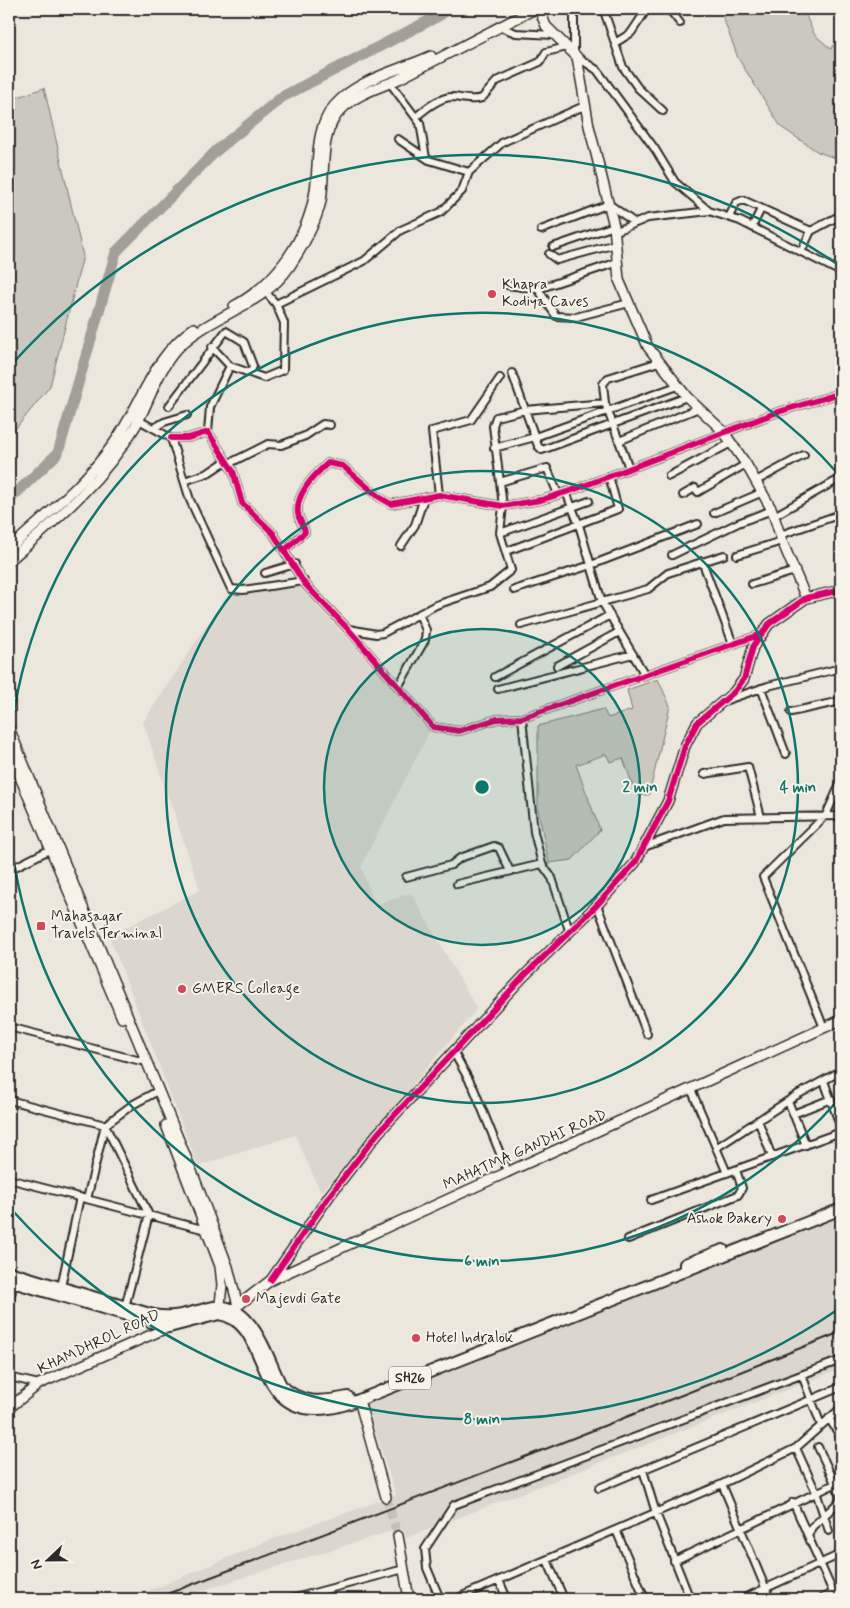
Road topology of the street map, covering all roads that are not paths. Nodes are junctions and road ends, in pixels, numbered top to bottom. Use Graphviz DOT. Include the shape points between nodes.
graph roads {
  1 [pos="526,9"];
  2 [pos="537,9"];
  3 [pos="574,9"];
  4 [pos="647,9"];
  5 [pos="669,9"];
  6 [pos="605,14"];
  7 [pos="680,23"];
  8 [pos="500,27"];
  9 [pos="554,35"];
  10 [pos="615,43"];
  11 [pos="573,53"];
  12 [pos="390,82"];
  13 [pos="584,106"];
  14 [pos="663,111"];
  15 [pos="416,117"];
  16 [pos="398,139"];
  17 [pos="426,158"];
  18 [pos="469,172"];
  19 [pos="609,204"];
  20 [pos="761,209"];
  21 [pos="709,211"];
  22 [pos="841,215"];
  23 [pos="729,217"];
  24 [pos="635,223"];
  25 [pos="752,227"];
  26 [pos="614,229"];
  27 [pos="541,230"];
  28 [pos="811,231"];
  29 [pos="616,244"];
  30 [pos="553,247"];
  31 [pos="802,252"];
  32 [pos="549,254"];
  33 [pos="618,262"];
  34 [pos="841,272"];
  35 [pos="507,285"];
  36 [pos="538,289"];
  37 [pos="264,290"];
  38 [pos="629,303"];
  39 [pos="276,304"];
  40 [pos="212,347"];
  41 [pos="660,362"];
  42 [pos="230,366"];
  43 [pos="251,372"];
  44 [pos="512,373"];
  45 [pos="500,378"];
  46 [pos="677,386"];
  47 [pos="841,393"];
  48 [pos="687,397"];
  49 [pos="605,403"];
  50 [pos="170,406"];
  51 [pos="699,408"];
  52 [pos="525,410"];
  53 [pos="608,411"];
  54 [pos="187,415"];
  55 [pos="135,418"];
  56 [pos="613,424"];
  57 [pos="330,425"];
  58 [pos="154,428"];
  59 [pos="723,431"];
  60 [pos="208,432"];
  61 [pos="535,437"];
  62 [pos="171,438"];
  63 [pos="619,441"];
  64 [pos="731,443"];
  65 [pos="494,448"];
  66 [pos="804,455"];
  67 [pos="227,463"];
  68 [pos="746,464"];
  69 [pos="629,468"];
  70 [pos="609,476"];
  71 [pos="669,476"];
  72 [pos="841,478"];
  73 [pos="184,481"];
  74 [pos="756,481"];
  75 [pos="500,482"];
  76 [pos="566,492"];
  77 [pos="763,492"];
  78 [pos="558,494"];
  79 [pos="439,495"];
  80 [pos="683,495"];
  81 [pos="424,498"];
  82 [pos="589,501"];
  83 [pos="503,506"];
  84 [pos="572,507"];
  85 [pos="773,513"];
  86 [pos="714,514"];
  87 [pos="841,514"];
  88 [pos="578,524"];
  89 [pos="698,524"];
  90 [pos="500,533"];
  91 [pos="781,538"];
  92 [pos="401,546"];
  93 [pos="9,549"];
  94 [pos="285,550"];
  95 [pos="507,551"];
  96 [pos="672,555"];
  97 [pos="724,555"];
  98 [pos="737,555"];
  99 [pos="9,561"];
  100 [pos="702,561"];
  101 [pos="294,564"];
  102 [pos="591,565"];
  103 [pos="794,571"];
  104 [pos="266,573"];
  105 [pos="304,581"];
  106 [pos="752,584"];
  107 [pos="514,590"];
  108 [pos="841,590"];
  109 [pos="806,598"];
  110 [pos="602,602"];
  111 [pos="418,614"];
  112 [pos="610,615"];
  113 [pos="521,625"];
  114 [pos="348,629"];
  115 [pos="619,632"];
  116 [pos="762,634"];
  117 [pos="733,644"];
  118 [pos="633,654"];
  119 [pos="557,666"];
  120 [pos="841,668"];
  121 [pos="645,675"];
  122 [pos="495,676"];
  123 [pos="398,687"];
  124 [pos="761,688"];
  125 [pos="498,689"];
  126 [pos="841,701"];
  127 [pos="721,702"];
  128 [pos="791,712"];
  129 [pos="522,718"];
  130 [pos="9,728"];
  131 [pos="9,751"];
  132 [pos="786,754"];
  133 [pos="704,774"];
  134 [pos="841,782"];
  135 [pos="826,815"];
  136 [pos="841,816"];
  137 [pos="761,817"];
  138 [pos="644,847"];
  139 [pos="49,850"];
  140 [pos="542,864"];
  141 [pos="9,870"];
  142 [pos="510,871"];
  143 [pos="406,877"];
  144 [pos="457,884"];
  145 [pos="597,904"];
  146 [pos="569,930"];
  147 [pos="841,1020"];
  148 [pos="9,1026"];
  149 [pos="824,1028"];
  150 [pos="647,1034"];
  151 [pos="453,1052"];
  152 [pos="141,1062"];
  153 [pos="841,1071"];
  154 [pos="824,1081"];
  155 [pos="691,1089"];
  156 [pos="154,1093"];
  157 [pos="831,1099"];
  158 [pos="9,1100"];
  159 [pos="788,1101"];
  160 [pos="793,1114"];
  161 [pos="758,1120"];
  162 [pos="105,1125"];
  163 [pos="841,1128"];
  164 [pos="841,1132"];
  165 [pos="806,1145"];
  166 [pos="716,1148"];
  167 [pos="772,1157"];
  168 [pos="736,1170"];
  169 [pos="726,1173"];
  170 [pos="508,1174"];
  171 [pos="9,1179"];
  172 [pos="83,1198"];
  173 [pos="651,1200"];
  174 [pos="841,1204"];
  175 [pos="841,1209"];
  176 [pos="149,1215"];
  177 [pos="206,1230"];
  178 [pos="628,1239"];
  179 [pos="12,1278"];
  180 [pos="271,1280"];
  181 [pos="61,1287"];
  182 [pos="9,1304"];
  183 [pos="125,1307"];
  184 [pos="227,1310"];
  185 [pos="176,1317"];
  186 [pos="169,1327"];
  187 [pos="841,1360"];
  188 [pos="802,1375"];
  189 [pos="9,1377"];
  190 [pos="39,1384"];
  191 [pos="841,1387"];
  192 [pos="811,1399"];
  193 [pos="358,1400"];
  194 [pos="9,1408"];
  195 [pos="841,1408"];
  196 [pos="829,1418"];
  197 [pos="821,1425"];
  198 [pos="841,1438"];
  199 [pos="818,1447"];
  200 [pos="796,1448"];
  201 [pos="642,1470"];
  202 [pos="838,1482"];
  203 [pos="722,1484"];
  204 [pos="599,1488"];
  205 [pos="816,1492"];
  206 [pos="841,1496"];
  207 [pos="386,1497"];
  208 [pos="841,1500"];
  209 [pos="792,1502"];
  210 [pos="656,1513"];
  211 [pos="824,1514"];
  212 [pos="740,1528"];
  213 [pos="616,1530"];
  214 [pos="829,1531"];
  215 [pos="398,1536"];
  216 [pos="808,1536"];
  217 [pos="841,1554"];
  218 [pos="547,1560"];
  219 [pos="674,1561"];
  220 [pos="820,1564"];
  221 [pos="404,1569"];
  222 [pos="499,1580"];
  223 [pos="766,1589"];
  224 [pos="837,1595"];
  225 [pos="299,1598"];
  226 [pos="291,1599"];
  227 [pos="409,1599"];
  228 [pos="440,1599"];
  229 [pos="455,1599"];
  230 [pos="507,1599"];
  231 [pos="564,1599"];
  232 [pos="645,1599"];
  233 [pos="690,1599"];
  234 [pos="742,1599"];
  235 [pos="770,1599"];
  236 [pos="823,1599"];
  1 -- 37 [label="main road" via="359,87 334,106 327,116 318,145 315,191 309,212 289,255"];
  2 -- 8 [label="main road"];
  2 -- 9 [label="main road"];
  3 -- 11 [label="street"];
  4 -- 10 [label="street" via="631,33"];
  5 -- 7 [label="street"];
  6 -- 10 [label="street"];
  8 -- 9 [label="street" via="516,33"];
  8 -- 12 [label="main road"];
  9 -- 11 [label="main road"];
  10 -- 14 [label="street" via="630,78"];
  11 -- 13 [label="main road"];
  11 -- 15 [label="street" via="546,52 540,62 497,81 482,98 464,100 451,97 426,108"];
  11 -- 21 [label="street" via="597,70 675,182"];
  12 -- 15 [label="street"];
  12 -- 37 [label="main road" via="340,110 326,145 320,202 314,221 291,265"];
  13 -- 18 [label="street" via="503,142"];
  13 -- 19 [label="main road"];
  15 -- 17 [label="street" via="421,126"];
  16 -- 17 [label="street"];
  17 -- 18 [label="street"];
  18 -- 39 [label="street" via="462,191 441,212 401,230 364,261"];
  19 -- 24 [label="street"];
  19 -- 26 [label="main road"];
  19 -- 27 [label="street"];
  20 -- 23 [label="street" via="739,200"];
  20 -- 25 [label="street"];
  20 -- 28 [label="street"];
  21 -- 23 [label="street"];
  21 -- 24 [label="street" via="648,218"];
  22 -- 28 [label="street"];
  23 -- 25 [label="street"];
  24 -- 26 [label="street"];
  25 -- 31 [label="street"];
  26 -- 29 [label="main road"];
  26 -- 30 [label="street"];
  28 -- 31 [label="street"];
  29 -- 32 [label="street" via="557,260"];
  29 -- 33 [label="main road"];
  31 -- 34 [label="street"];
  33 -- 36 [label="street"];
  33 -- 38 [label="main road" via="619,280"];
  35 -- 36 [label="street"];
  36 -- 38 [label="street" via="556,316 576,317"];
  37 -- 39 [label="street"];
  37 -- 55 [label="main road" via="181,337 164,354"];
  38 -- 41 [label="main road" via="648,347"];
  39 -- 43 [label="street" via="284,323 283,370 268,378"];
  40 -- 42 [label="street"];
  40 -- 43 [label="street" via="226,331 244,342 253,366"];
  40 -- 50 [label="street"];
  41 -- 46 [label="main road"];
  41 -- 49 [label="street" via="608,378 604,384"];
  42 -- 43 [label="street"];
  42 -- 60 [label="street" via="210,407"];
  44 -- 52 [label="street"];
  45 -- 79 [label="street" via="472,420 432,431"];
  46 -- 48 [label="main road"];
  46 -- 53 [label="street"];
  47 -- 59 [label="street"];
  48 -- 51 [label="main road"];
  48 -- 56 [label="street"];
  49 -- 52 [label="street"];
  49 -- 53 [label="street"];
  51 -- 59 [label="main road"];
  51 -- 63 [label="street"];
  52 -- 61 [label="street"];
  52 -- 65 [label="street" via="496,417 492,426"];
  53 -- 56 [label="street"];
  53 -- 61 [label="street"];
  54 -- 58 [label="street"];
  55 -- 58 [label="street"];
  55 -- 93 [label="main road" via="83,481"];
  55 -- 99 [label="main road" via="118,450 72,507"];
  56 -- 61 [label="street" via="542,450"];
  56 -- 63 [label="street"];
  57 -- 67 [label="street" via="323,424 305,436 281,445 268,444"];
  58 -- 62 [label="street"];
  59 -- 64 [label="main road"];
  59 -- 69 [label="street"];
  60 -- 62 [label="street" via="188,438"];
  60 -- 67 [label="street"];
  61 -- 65 [label="street"];
  62 -- 73 [label="street"];
  63 -- 69 [label="street"];
  64 -- 68 [label="main road"];
  64 -- 71 [label="street"];
  65 -- 75 [label="street"];
  66 -- 74 [label="street"];
  67 -- 73 [label="street"];
  67 -- 94 [label="street" via="242,503 273,533"];
  68 -- 74 [label="main road"];
  68 -- 80 [label="street" via="698,492 695,488"];
  69 -- 70 [label="street"];
  70 -- 76 [label="street"];
  70 -- 88 [label="street" via="618,509"];
  72 -- 85 [label="street"];
  73 -- 105 [label="street" via="231,589"];
  74 -- 77 [label="main road"];
  75 -- 78 [label="street" via="547,468"];
  75 -- 83 [label="street"];
  76 -- 78 [label="street"];
  76 -- 84 [label="street"];
  77 -- 85 [label="main road"];
  77 -- 86 [label="street"];
  78 -- 83 [label="street"];
  79 -- 81 [label="street"];
  79 -- 83 [label="street"];
  81 -- 92 [label="street" via="415,525"];
  81 -- 94 [label="street" via="391,504 342,466 328,463 299,498 299,516 305,532"];
  82 -- 84 [label="street"];
  83 -- 90 [label="street"];
  84 -- 88 [label="street"];
  84 -- 90 [label="street"];
  85 -- 91 [label="main road"];
  85 -- 96 [label="street" via="738,523"];
  87 -- 91 [label="street"];
  88 -- 95 [label="street"];
  88 -- 102 [label="street"];
  89 -- 102 [label="street"];
  90 -- 95 [label="street"];
  91 -- 98 [label="street"];
  91 -- 103 [label="main road"];
  94 -- 101 [label="street"];
  95 -- 111 [label="street" via="511,570 490,587"];
  97 -- 100 [label="street"];
  100 -- 110 [label="street" via="668,572 648,588"];
  100 -- 117 [label="street"];
  101 -- 104 [label="street"];
  101 -- 105 [label="street"];
  102 -- 107 [label="street"];
  102 -- 110 [label="street"];
  103 -- 106 [label="street"];
  103 -- 109 [label="main road"];
  105 -- 114 [label="street"];
  108 -- 109 [label="main road"];
  109 -- 116 [label="main road" via="769,624"];
  110 -- 112 [label="street"];
  110 -- 113 [label="street"];
  111 -- 114 [label="street" via="379,634"];
  111 -- 123 [label="street" via="426,630 426,640"];
  112 -- 115 [label="street"];
  112 -- 122 [label="street"];
  114 -- 123 [label="street"];
  115 -- 118 [label="street"];
  115 -- 119 [label="street"];
  116 -- 117 [label="street"];
  116 -- 127 [label="main road" via="752,647 744,679"];
  117 -- 121 [label="street"];
  118 -- 121 [label="street"];
  118 -- 125 [label="street"];
  120 -- 124 [label="street"];
  121 -- 129 [label="street"];
  123 -- 129 [label="street" via="432,727 459,731 497,719"];
  124 -- 127 [label="street"];
  124 -- 132 [label="street"];
  126 -- 128 [label="street"];
  127 -- 138 [label="main road" via="698,723 685,746 668,801"];
  129 -- 140 [label="street" via="531,814"];
  130 -- 184 [label="main road" via="195,1179 228,1267"];
  131 -- 139 [label="main road"];
  133 -- 137 [label="street" via="748,767"];
  134 -- 135 [label="street"];
  135 -- 136 [label="street"];
  135 -- 137 [label="street"];
  135 -- 149 [label="street" via="763,877"];
  137 -- 138 [label="street" via="724,818"];
  138 -- 145 [label="main road" via="635,863"];
  139 -- 141 [label="street"];
  139 -- 152 [label="main road"];
  140 -- 142 [label="street"];
  140 -- 146 [label="street" via="552,878"];
  142 -- 143 [label="street" via="499,848 494,846 460,858 451,865"];
  142 -- 144 [label="street"];
  145 -- 146 [label="main road"];
  145 -- 150 [label="street"];
  146 -- 151 [label="main road"];
  147 -- 149 [label="main road, MAHATMA GANDHI ROAD"];
  148 -- 152 [label="street"];
  149 -- 155 [label="main road, MAHATMA GANDHI ROAD"];
  151 -- 170 [label="street" via="474,1089"];
  151 -- 180 [label="main road" via="358,1157"];
  152 -- 156 [label="main road"];
  153 -- 154 [label="street"];
  154 -- 157 [label="street"];
  154 -- 159 [label="street"];
  155 -- 166 [label="street"];
  155 -- 170 [label="main road, MAHATMA GANDHI ROAD"];
  156 -- 162 [label="street" via="132,1104"];
  156 -- 177 [label="main road"];
  157 -- 160 [label="street"];
  157 -- 163 [label="street"];
  158 -- 162 [label="street"];
  159 -- 160 [label="street"];
  159 -- 161 [label="street"];
  160 -- 165 [label="street"];
  161 -- 166 [label="street"];
  161 -- 167 [label="street"];
  162 -- 172 [label="street"];
  162 -- 176 [label="street"];
  164 -- 165 [label="street"];
  165 -- 167 [label="street"];
  166 -- 169 [label="street"];
  167 -- 168 [label="street"];
  168 -- 169 [label="street"];
  168 -- 178 [label="street" via="742,1188 738,1195"];
  169 -- 173 [label="street"];
  170 -- 180 [label="main road, MAHATMA GANDHI ROAD"];
  171 -- 172 [label="street"];
  172 -- 176 [label="street"];
  172 -- 181 [label="street"];
  174 -- 184 [label="main road, SH26" via="364,1391 332,1400 307,1400 287,1392 253,1326"];
  175 -- 193 [label="main road, SH26"];
  176 -- 177 [label="street"];
  176 -- 183 [label="street"];
  177 -- 184 [label="main road" via="220,1266"];
  179 -- 181 [label="main road"];
  179 -- 182 [label="street"];
  179 -- 186 [label="main road"];
  180 -- 184 [label="main road, MAHATMA GANDHI ROAD"];
  181 -- 183 [label="main road"];
  183 -- 185 [label="main road"];
  184 -- 185 [label="main road"];
  184 -- 186 [label="main road"];
  184 -- 193 [label="main road, SH26" via="254,1344 276,1392 286,1400 316,1409"];
  185 -- 186 [label="main road, KHAMDHROL ROAD"];
  186 -- 190 [label="main road, KHAMDHROL ROAD"];
  187 -- 188 [label="street"];
  188 -- 192 [label="street"];
  188 -- 228 [label="street" via="454,1505 426,1549 427,1568"];
  189 -- 190 [label="street"];
  190 -- 194 [label="main road, KHAMDHROL ROAD"];
  191 -- 192 [label="street"];
  192 -- 197 [label="street"];
  192 -- 201 [label="street"];
  193 -- 207 [label="main road"];
  195 -- 196 [label="street"];
  196 -- 197 [label="street"];
  196 -- 198 [label="street"];
  197 -- 200 [label="street"];
  199 -- 202 [label="street"];
  200 -- 203 [label="street"];
  200 -- 205 [label="street"];
  201 -- 204 [label="street"];
  201 -- 210 [label="street"];
  202 -- 205 [label="street"];
  202 -- 206 [label="street"];
  203 -- 210 [label="street"];
  203 -- 212 [label="street"];
  205 -- 209 [label="street"];
  205 -- 211 [label="street"];
  208 -- 211 [label="street"];
  209 -- 212 [label="street"];
  209 -- 216 [label="street"];
  210 -- 213 [label="street"];
  210 -- 219 [label="street"];
  211 -- 214 [label="street"];
  211 -- 216 [label="street"];
  212 -- 219 [label="street"];
  212 -- 223 [label="street"];
  213 -- 218 [label="street"];
  213 -- 232 [label="street"];
  215 -- 221 [label="main road"];
  216 -- 220 [label="street"];
  217 -- 220 [label="street"];
  218 -- 222 [label="street"];
  218 -- 231 [label="street"];
  219 -- 233 [label="street"];
  220 -- 223 [label="street"];
  220 -- 224 [label="street"];
  221 -- 225 [label="street"];
  221 -- 227 [label="main road"];
  222 -- 229 [label="street"];
  222 -- 230 [label="street"];
  223 -- 234 [label="street"];
  223 -- 235 [label="street"];
  224 -- 236 [label="main road"];
  225 -- 226 [label="street"];
}
